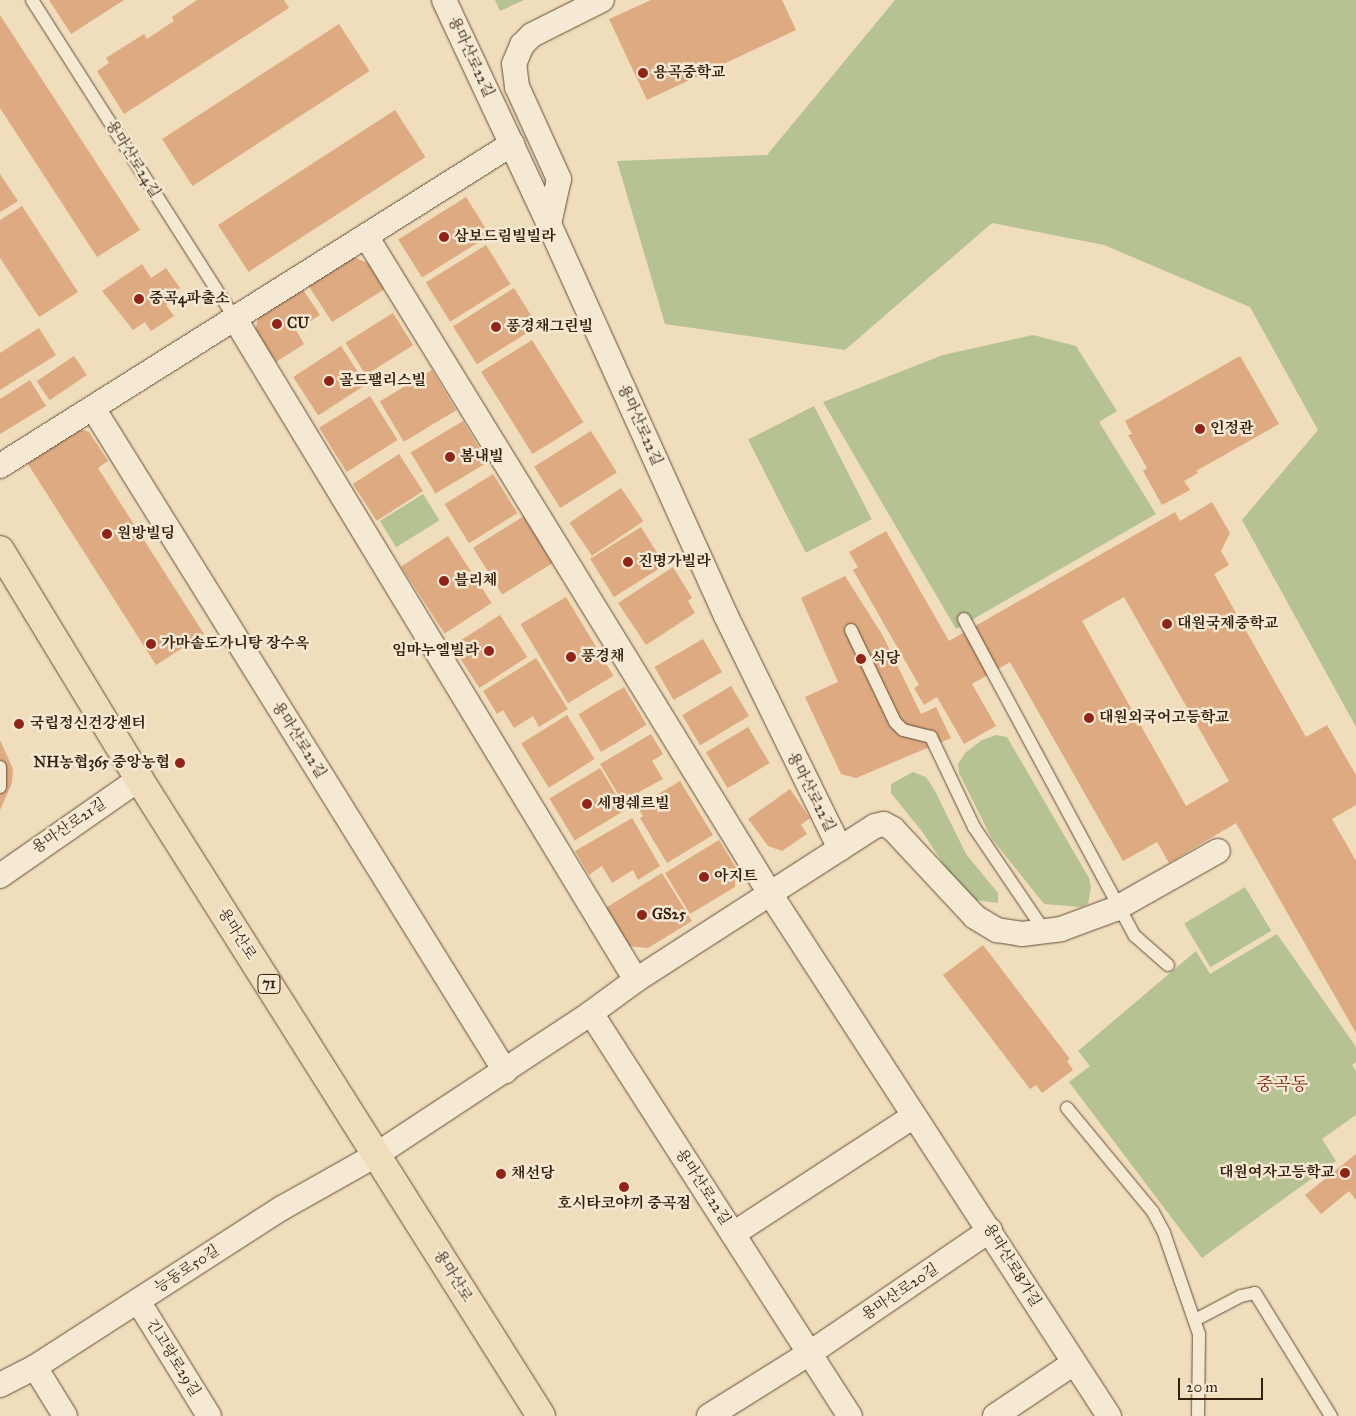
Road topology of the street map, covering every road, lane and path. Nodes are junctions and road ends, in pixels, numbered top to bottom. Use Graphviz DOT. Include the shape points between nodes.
graph roads {
  1 [pos="32,0"];
  2 [pos="444,0"];
  3 [pos="602,0"];
  4 [pos="512,144"];
  5 [pos="549,224"];
  6 [pos="366,236"];
  7 [pos="235,319"];
  8 [pos="93,408"];
  9 [pos="0,466"];
  10 [pos="0,550"];
  11 [pos="964,619"];
  12 [pos="851,630"];
  13 [pos="0,768"];
  14 [pos="139,779"];
  15 [pos="0,787"];
  16 [pos="840,849"];
  17 [pos="1218,851"];
  18 [pos="0,876"];
  19 [pos="770,895"];
  20 [pos="1119,907"];
  21 [pos="1044,932"];
  22 [pos="1168,965"];
  23 [pos="636,980"];
  24 [pos="591,1014"];
  25 [pos="505,1071"];
  26 [pos="1067,1108"];
  27 [pos="914,1116"];
  28 [pos="376,1155"];
  29 [pos="990,1230"];
  30 [pos="733,1234"];
  31 [pos="138,1301"];
  32 [pos="1195,1320"];
  33 [pos="810,1353"];
  34 [pos="1074,1363"];
  35 [pos="35,1367"];
  36 [pos="0,1384"];
  37 [pos="65,1416"];
  38 [pos="209,1416"];
  39 [pos="541,1416"];
  40 [pos="709,1416"];
  41 [pos="850,1416"];
  42 [pos="995,1416"];
  43 [pos="1109,1416"];
  44 [pos="1198,1416"];
  45 [pos="1331,1416"];
  1 -- 7 [label="lane, 용마산로24길"];
  2 -- 4 [label="street, 용마산로22길"];
  3 -- 5 [label="street" via="532,35 522,45 514,64 515,82 559,179"];
  4 -- 5 [label="street, 용마산로22길"];
  4 -- 6 [label="street"];
  5 -- 16 [label="street, 용마산로22길" via="726,616"];
  6 -- 7 [label="street"];
  6 -- 19 [label="street"];
  7 -- 8 [label="street"];
  7 -- 23 [label="street"];
  8 -- 9 [label="street"];
  8 -- 25 [label="street, 용마산로22길"];
  10 -- 14 [label="main road, 용마산로 / 71"];
  11 -- 20 [label="lane"];
  12 -- 21 [label="lane" via="895,722 904,730 931,737 978,833"];
  13 -- 15 [label="lane"];
  14 -- 18 [label="street, 용마산로21길"];
  14 -- 28 [label="main road, 용마산로 / 71"];
  16 -- 19 [label="street, 용마산로22길"];
  16 -- 21 [label="street, 용마산로22길" via="884,824 893,829 980,921 997,930 1022,934"];
  17 -- 20 [label="street, 용마산로22길"];
  19 -- 23 [label="street, 용마산로22길"];
  19 -- 27 [label="street, 용마산로8가길"];
  20 -- 21 [label="street, 용마산로22길" via="1080,923"];
  20 -- 22 [label="lane" via="1140,942"];
  23 -- 24 [label="street, 용마산로22길"];
  24 -- 25 [label="street, 용마산로22길"];
  24 -- 30 [label="street, 용마산로22길"];
  25 -- 28 [label="street, 용마산로22길"];
  26 -- 32 [label="lane" via="1159,1222"];
  27 -- 29 [label="street, 용마산로8가길"];
  27 -- 30 [label="street"];
  28 -- 31 [label="street, 능동로50길" via="282,1208"];
  28 -- 39 [label="main road, 용마산로 / 71"];
  29 -- 33 [label="street, 용마산로20길"];
  29 -- 34 [label="street, 용마산로8가길"];
  30 -- 33 [label="street"];
  31 -- 35 [label="street, 능동로50길"];
  31 -- 38 [label="street, 긴고랑로29길"];
  32 -- 44 [label="lane" via="1201,1343"];
  32 -- 45 [label="lane" via="1246,1294 1255,1294"];
  33 -- 40 [label="street, 용마산로20길"];
  33 -- 41 [label="street"];
  34 -- 42 [label="street"];
  34 -- 43 [label="street, 용마산로8가길"];
  35 -- 36 [label="street, 능동로50길"];
  35 -- 37 [label="street"];
}
